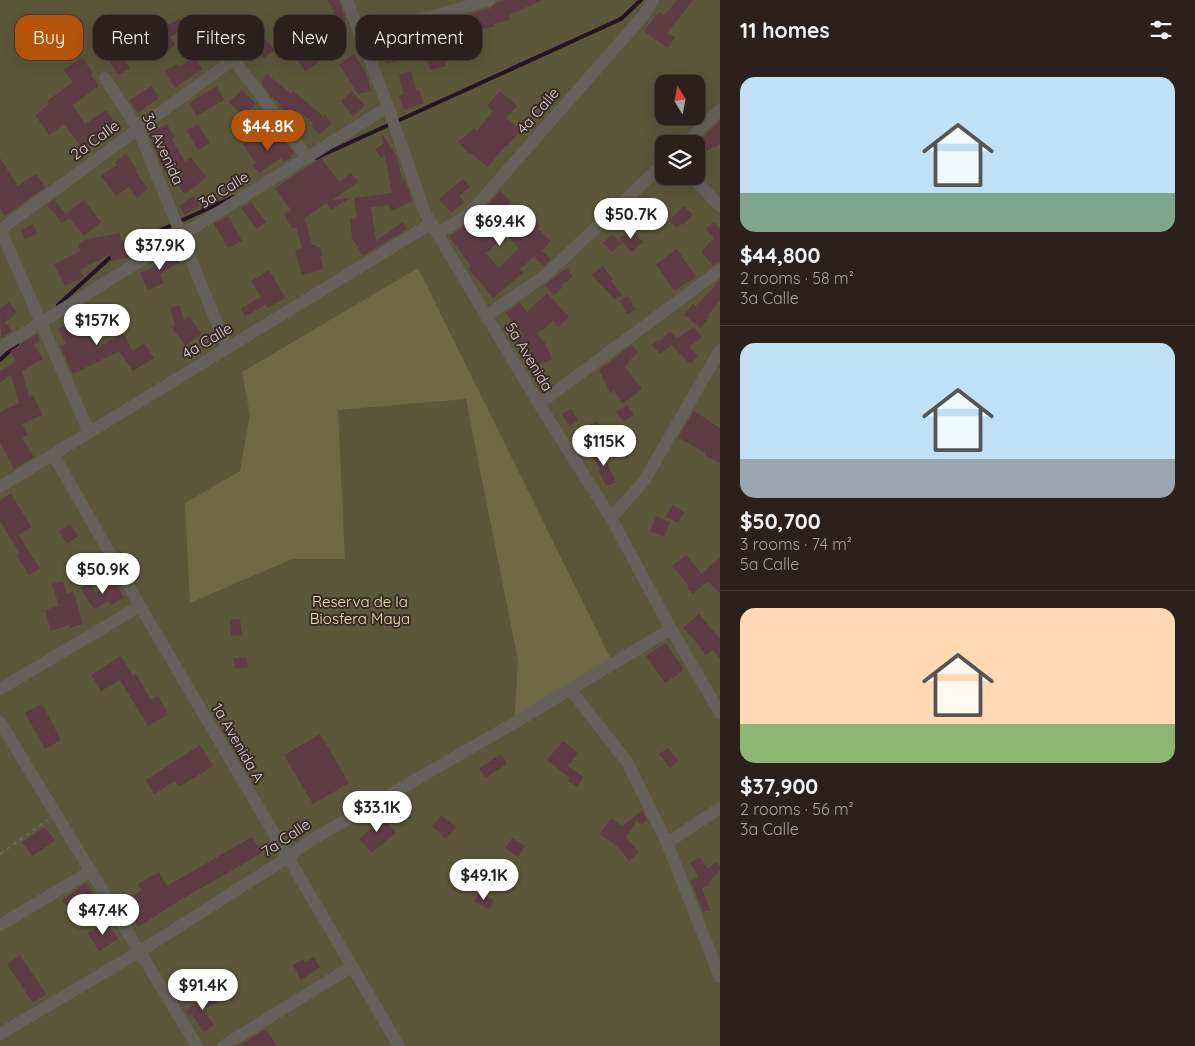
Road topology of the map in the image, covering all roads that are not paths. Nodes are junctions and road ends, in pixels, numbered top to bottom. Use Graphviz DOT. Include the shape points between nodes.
graph roads {
  1 [pos="347,0"];
  2 [pos="489,0"];
  3 [pos="653,0"];
  4 [pos="437,15"];
  5 [pos="356,22"];
  6 [pos="233,60"];
  7 [pos="235,60"];
  8 [pos="370,60"];
  9 [pos="105,78"];
  10 [pos="388,107"];
  11 [pos="720,110"];
  12 [pos="138,129"];
  13 [pos="694,135"];
  14 [pos="307,157"];
  15 [pos="655,172"];
  16 [pos="700,185"];
  17 [pos="720,206"];
  18 [pos="435,228"];
  19 [pos="0,229"];
  20 [pos="183,235"];
  21 [pos="720,270"];
  22 [pos="486,316"];
  23 [pos="42,323"];
  24 [pos="0,348"];
  25 [pos="227,348"];
  26 [pos="720,350"];
  27 [pos="539,404"];
  28 [pos="89,432"];
  29 [pos="53,454"];
  30 [pos="0,487"];
  31 [pos="611,518"];
  32 [pos="140,606"];
  33 [pos="671,629"];
  34 [pos="0,689"];
  35 [pos="570,689"];
  36 [pos="720,713"];
  37 [pos="0,722"];
  38 [pos="720,808"];
  39 [pos="667,843"];
  40 [pos="287,858"];
  41 [pos="91,871"];
  42 [pos="0,925"];
  43 [pos="140,952"];
  44 [pos="351,967"];
  45 [pos="720,977"];
  46 [pos="0,1034"];
  47 [pos="197,1046"];
  48 [pos="223,1046"];
  49 [pos="399,1046"];
  1 -- 5 [label="street, 5a Avenida"];
  2 -- 4 [label="street"];
  3 -- 18 [label="street, 4a Calle" via="644,15 468,215"];
  6 -- 12 [label="street, 2a Calle"];
  7 -- 14 [label="street"];
  8 -- 10 [label="street, 5a Avenida"];
  9 -- 12 [label="street, 3a Avenida"];
  10 -- 14 [label="street, 3a Calle"];
  10 -- 18 [label="street, 5a Avenida" via="425,213"];
  11 -- 13 [label="street"];
  12 -- 19 [label="street, 2a Calle"];
  12 -- 20 [label="street, 3a Avenida"];
  14 -- 20 [label="street, 3a Calle"];
  15 -- 22 [label="street" via="547,274"];
  16 -- 17 [label="street"];
  18 -- 22 [label="street, 5a Avenida"];
  18 -- 25 [label="street, 4a Calle"];
  19 -- 23 [label="street"];
  20 -- 23 [label="street, 3a Calle"];
  20 -- 25 [label="street, 3a Avenida"];
  21 -- 27 [label="street"];
  22 -- 27 [label="street, 5a Avenida"];
  23 -- 24 [label="street, 3a Calle"];
  23 -- 28 [label="street"];
  25 -- 28 [label="street, 4a Calle"];
  26 -- 31 [label="street" via="644,482"];
  27 -- 31 [label="street, 5a Avenida"];
  28 -- 29 [label="street, 4a Calle"];
  29 -- 30 [label="street, 4a Calle"];
  29 -- 32 [label="street, 1a Avenida A"];
  31 -- 33 [label="street, 5a Avenida"];
  32 -- 34 [label="street"];
  32 -- 40 [label="street, 1a Avenida A"];
  33 -- 35 [label="street, 7a Calle"];
  33 -- 36 [label="street, 5a Avenida"];
  35 -- 39 [label="street" via="627,762"];
  35 -- 40 [label="street, 7a Calle" via="308,842"];
  37 -- 41 [label="street"];
  38 -- 39 [label="street"];
  39 -- 45 [label="street"];
  40 -- 43 [label="street, 7a Calle"];
  40 -- 44 [label="street, 1a Avenida A"];
  41 -- 42 [label="street"];
  41 -- 43 [label="street"];
  43 -- 46 [label="street, 7a Calle"];
  43 -- 47 [label="street"];
  44 -- 48 [label="street"];
  44 -- 49 [label="street, 1a Avenida A"];
}
